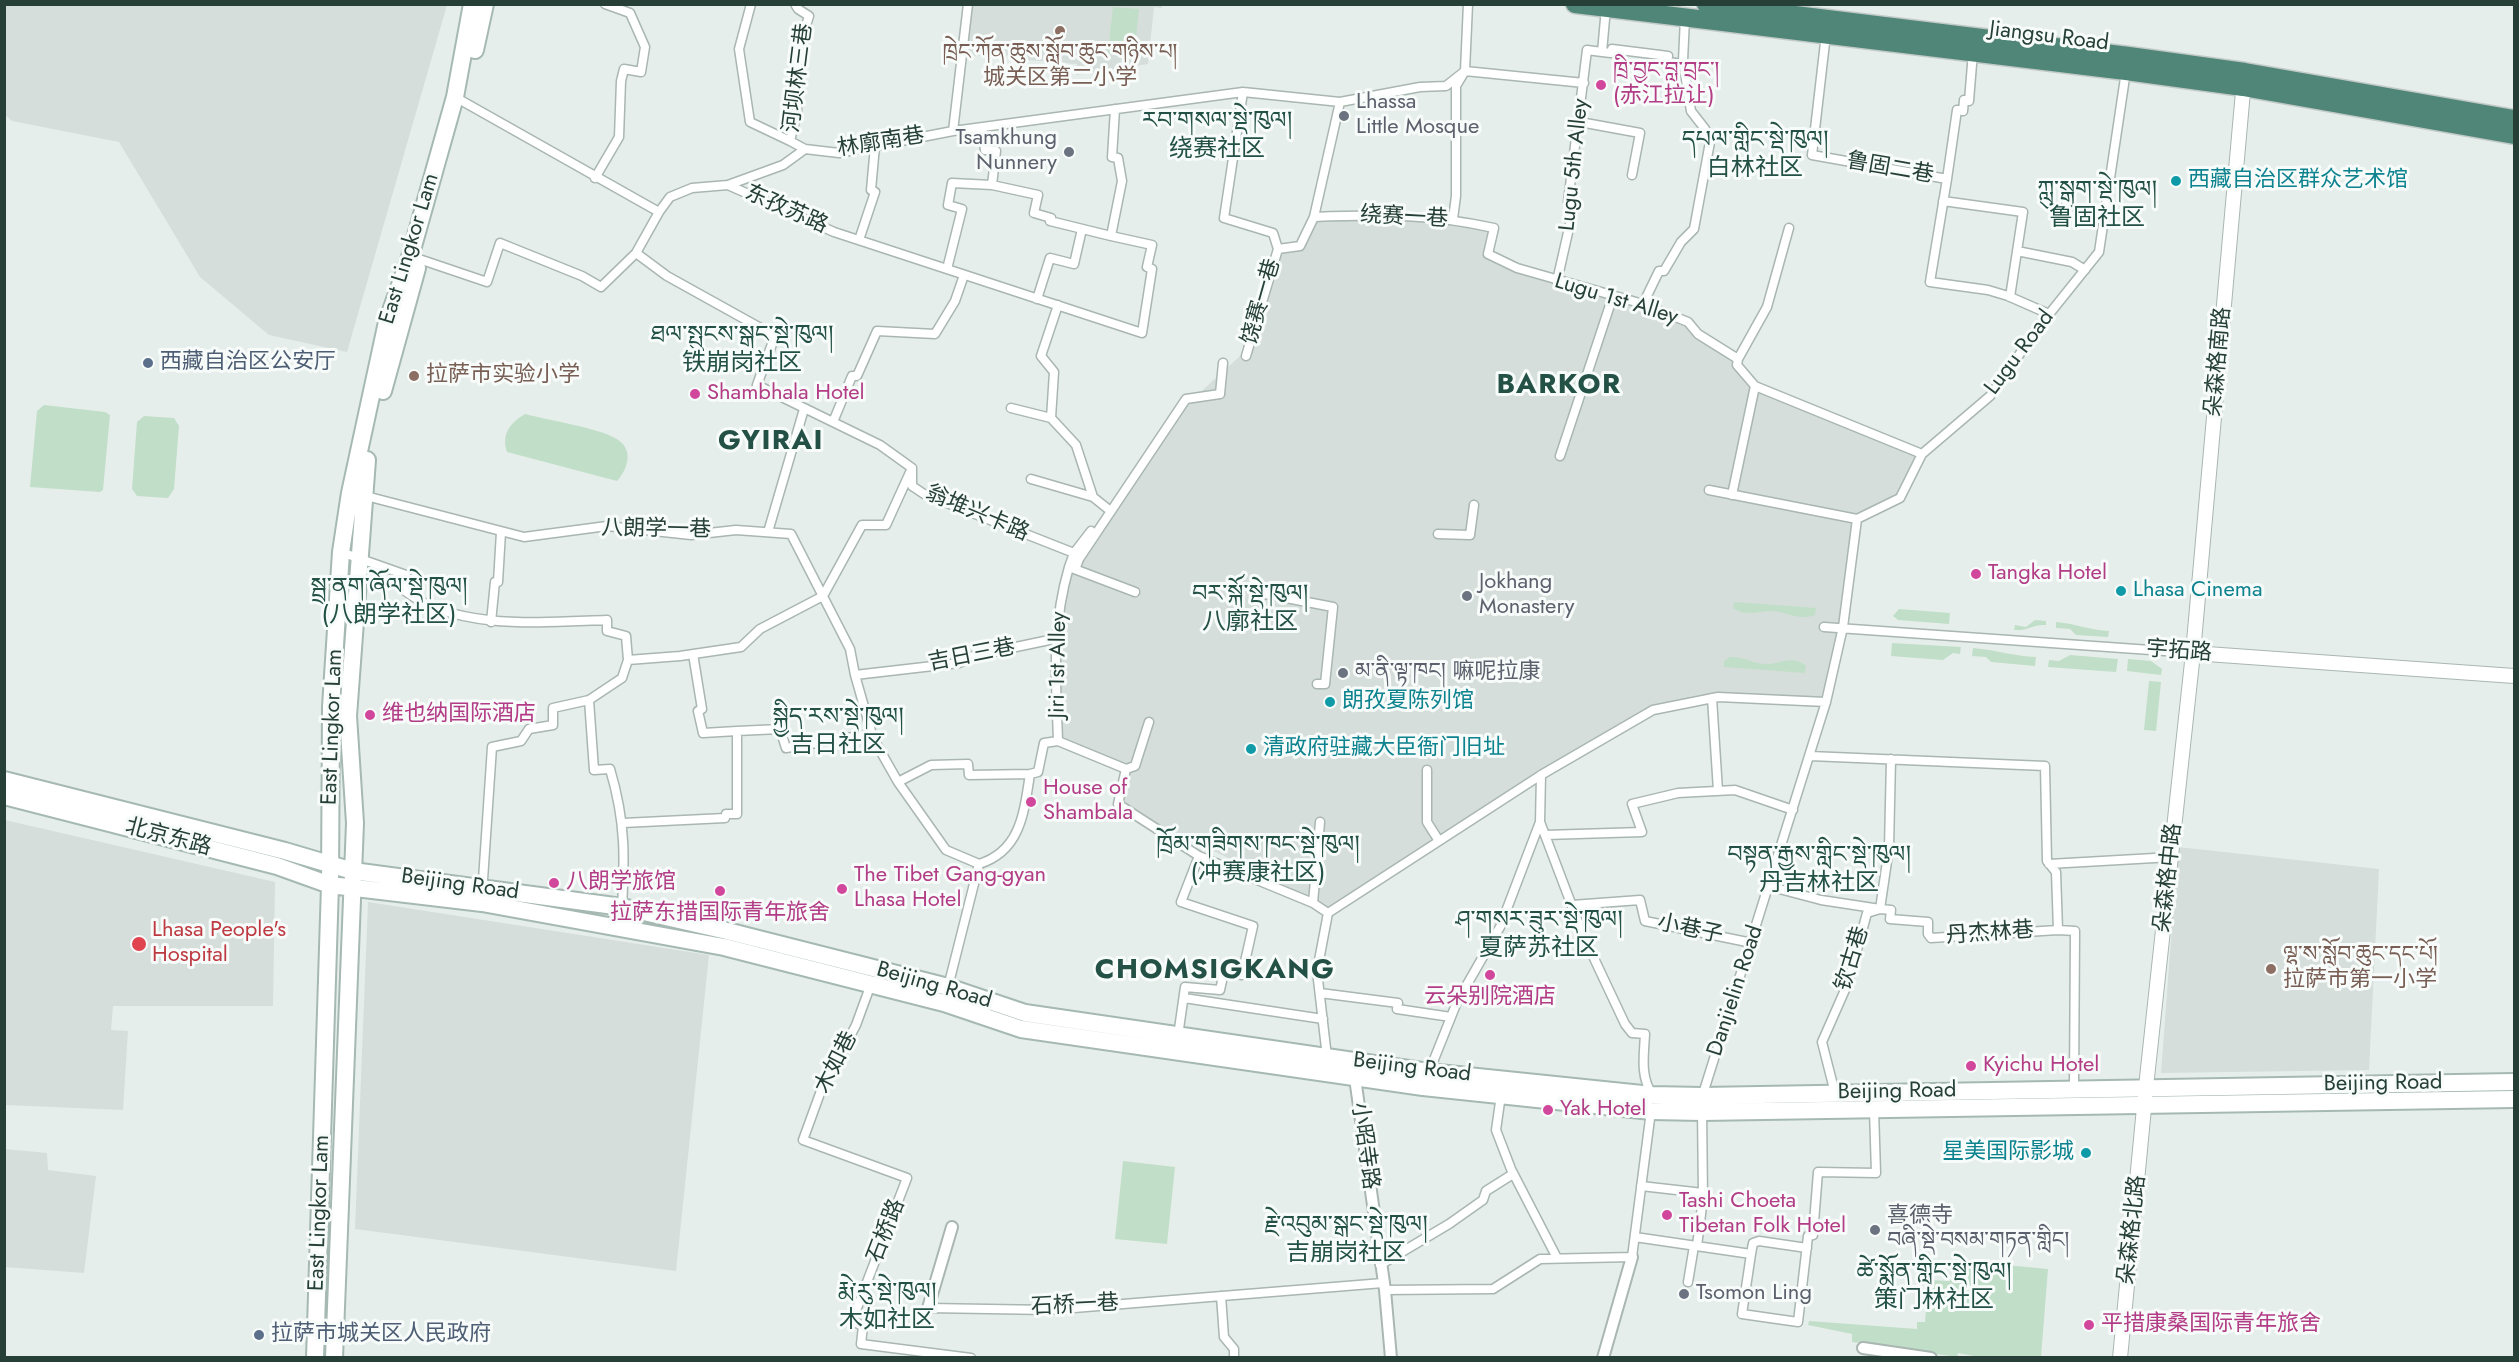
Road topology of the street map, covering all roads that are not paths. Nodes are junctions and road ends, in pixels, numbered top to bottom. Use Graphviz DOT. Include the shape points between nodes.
graph roads {
  1 [pos="472,4"];
  2 [pos="485,4"];
  3 [pos="605,4"];
  4 [pos="751,4"];
  5 [pos="795,4"];
  6 [pos="968,4"];
  7 [pos="1468,4"];
  8 [pos="1575,4"];
  9 [pos="1706,4"];
  10 [pos="1606,8"];
  11 [pos="1685,18"];
  12 [pos="1826,34"];
  13 [pos="1602,52"];
  14 [pos="1973,52"];
  15 [pos="1684,64"];
  16 [pos="1465,71"];
  17 [pos="2126,71"];
  18 [pos="2244,80"];
  19 [pos="1584,83"];
  20 [pos="1243,92"];
  21 [pos="460,99"];
  22 [pos="1340,102"];
  23 [pos="1115,113"];
  24 [pos="2514,119"];
  25 [pos="1580,122"];
  26 [pos="982,127"];
  27 [pos="953,131"];
  28 [pos="2514,135"];
  29 [pos="790,141"];
  30 [pos="1111,141"];
  31 [pos="875,146"];
  32 [pos="806,149"];
  33 [pos="1632,175"];
  34 [pos="595,178"];
  35 [pos="1947,179"];
  36 [pos="728,185"];
  37 [pos="992,185"];
  38 [pos="1946,201"];
  39 [pos="659,212"];
  40 [pos="1314,217"];
  41 [pos="1453,219"];
  42 [pos="1790,228"];
  43 [pos="1082,229"];
  44 [pos="1111,236"];
  45 [pos="859,240"];
  46 [pos="1278,249"];
  47 [pos="2017,251"];
  48 [pos="636,253"];
  49 [pos="1488,254"];
  50 [pos="419,259"];
  51 [pos="947,269"];
  52 [pos="2085,270"];
  53 [pos="964,274"];
  54 [pos="1557,281"];
  55 [pos="1613,296"];
  56 [pos="2010,297"];
  57 [pos="1037,299"];
  58 [pos="1643,304"];
  59 [pos="1058,306"];
  60 [pos="2049,314"];
  61 [pos="1246,356"];
  62 [pos="1738,359"];
  63 [pos="1223,363"];
  64 [pos="1755,386"];
  65 [pos="1188,401"];
  66 [pos="1011,408"];
  67 [pos="804,409"];
  68 [pos="1051,418"];
  69 [pos="833,422"];
  70 [pos="1922,454"];
  71 [pos="1560,456"];
  72 [pos="912,468"];
  73 [pos="1031,479"];
  74 [pos="1709,490"];
  75 [pos="356,494"];
  76 [pos="1732,495"];
  77 [pos="1093,497"];
  78 [pos="1474,505"];
  79 [pos="1108,509"];
  80 [pos="1857,519"];
  81 [pos="501,532"];
  82 [pos="768,532"];
  83 [pos="1438,534"];
  84 [pos="341,552"];
  85 [pos="1074,553"];
  86 [pos="358,559"];
  87 [pos="1073,567"];
  88 [pos="1135,592"];
  89 [pos="1255,592"];
  90 [pos="823,596"];
  91 [pos="491,622"];
  92 [pos="1824,627"];
  93 [pos="1843,627"];
  94 [pos="1054,639"];
  95 [pos="2193,653"];
  96 [pos="693,654"];
  97 [pos="628,660"];
  98 [pos="855,675"];
  99 [pos="2514,676"];
  100 [pos="1317,684"];
  101 [pos="1712,698"];
  102 [pos="589,700"];
  103 [pos="1826,702"];
  104 [pos="1149,722"];
  105 [pos="737,731"];
  106 [pos="872,734"];
  107 [pos="1058,741"];
  108 [pos="1810,756"];
  109 [pos="1891,759"];
  110 [pos="1126,769"];
  111 [pos="1427,770"];
  112 [pos="1030,774"];
  113 [pos="1541,775"];
  114 [pos="4,780"];
  115 [pos="898,782"];
  116 [pos="1718,791"];
  117 [pos="4,796"];
  118 [pos="1793,810"];
  119 [pos="1320,822"];
  120 [pos="1539,822"];
  121 [pos="623,823"];
  122 [pos="1545,836"];
  123 [pos="1439,841"];
  124 [pos="1199,856"];
  125 [pos="2172,856"];
  126 [pos="330,864"];
  127 [pos="979,864"];
  128 [pos="2049,864"];
  129 [pos="353,879"];
  130 [pos="330,885"];
  131 [pos="1768,886"];
  132 [pos="484,887"];
  133 [pos="1313,903"];
  134 [pos="1572,905"];
  135 [pos="622,907"];
  136 [pos="1880,909"];
  137 [pos="1328,913"];
  138 [pos="621,928"];
  139 [pos="2058,930"];
  140 [pos="1752,943"];
  141 [pos="871,984"];
  142 [pos="948,987"];
  143 [pos="1320,993"];
  144 [pos="1184,999"];
  145 [pos="1451,1017"];
  146 [pos="1323,1019"];
  147 [pos="1178,1036"];
  148 [pos="1327,1057"];
  149 [pos="1429,1072"];
  150 [pos="1355,1078"];
  151 [pos="2514,1082"];
  152 [pos="2074,1088"];
  153 [pos="1834,1093"];
  154 [pos="1501,1095"];
  155 [pos="2146,1095"];
  156 [pos="2514,1099"];
  157 [pos="1652,1103"];
  158 [pos="1702,1104"];
  159 [pos="1874,1108"];
  160 [pos="1513,1174"];
  161 [pos="908,1178"];
  162 [pos="1641,1186"];
  163 [pos="1703,1193"];
  164 [pos="952,1227"];
  165 [pos="1635,1237"];
  166 [pos="1696,1246"];
  167 [pos="1807,1248"];
  168 [pos="1751,1254"];
  169 [pos="1632,1257"];
  170 [pos="1557,1258"];
  171 [pos="1380,1265"];
  172 [pos="1688,1282"];
  173 [pos="1384,1286"];
  174 [pos="1221,1296"];
  175 [pos="928,1308"];
  176 [pos="1863,1348"];
  177 [pos="315,1358"];
  178 [pos="334,1358"];
  179 [pos="970,1358"];
  180 [pos="1234,1358"];
  181 [pos="1391,1358"];
  182 [pos="1603,1358"];
  183 [pos="1931,1358"];
  184 [pos="2120,1358"];
  1 -- 21 [label="main road, East Lingkor Lam"];
  2 -- 21 [label="main road, East Lingkor Lam"];
  3 -- 34 [label="street" via="630,13 645,46 641,72 624,69 619,137"];
  4 -- 29 [label="street" via="739,49 750,122"];
  5 -- 29 [label="street, 河坝林三巷" via="809,16 797,55 797,112"];
  6 -- 27 [label="street"];
  7 -- 16 [label="street"];
  8 -- 10 [label="highway, Jiangsu Road"];
  9 -- 18 [label="highway, Jiangsu Road"];
  10 -- 11 [label="highway, Jiangsu Road"];
  10 -- 13 [label="street"];
  11 -- 12 [label="highway, Jiangsu Road"];
  11 -- 15 [label="street"];
  12 -- 14 [label="highway, Jiangsu Road"];
  12 -- 35 [label="street, 鲁固二巷" via="1812,155"];
  13 -- 15 [label="street" via="1611,53 1612,49 1668,56 1667,62"];
  13 -- 19 [label="street, Lugu 5th Alley" via="1587,50"];
  14 -- 17 [label="highway, Jiangsu Road"];
  14 -- 35 [label="street, 鲁固二巷" via="1969,101 1964,100 1963,111 1957,110"];
  15 -- 58 [label="street" via="1691,111 1710,142 1694,229 1681,242 1664,271 1659,271"];
  16 -- 19 [label="street"];
  16 -- 22 [label="street, 林廓南巷" via="1446,87 1420,87"];
  16 -- 41 [label="street" via="1456,86"];
  17 -- 18 [label="highway, Jiangsu Road"];
  17 -- 52 [label="street, Lugu Road" via="2099,252"];
  18 -- 24 [label="highway, Jiangsu Road"];
  18 -- 28 [label="highway, Jiangsu Road"];
  18 -- 95 [label="street, 朵森格南路"];
  19 -- 25 [label="street, Lugu 5th Alley"];
  20 -- 22 [label="street, 林廓南巷"];
  20 -- 23 [label="street, 林廓南巷"];
  20 -- 46 [label="street" via="1224,218 1273,233"];
  21 -- 34 [label="street"];
  21 -- 50 [label="main road, East Lingkor Lam"];
  21 -- 75 [label="main road, East Lingkor Lam" via="387,322"];
  22 -- 40 [label="street"];
  23 -- 26 [label="street, 林廓南巷"];
  23 -- 30 [label="street"];
  23 -- 44 [label="street" via="1112,157 1118,158 1122,181"];
  25 -- 33 [label="street" via="1640,133"];
  25 -- 54 [label="street, Lugu 5th Alley" via="1568,202 1574,206"];
  26 -- 27 [label="street, 林廓南巷"];
  26 -- 37 [label="street" via="985,150 996,151"];
  27 -- 31 [label="street, 林廓南巷"];
  29 -- 32 [label="street, 河坝林三巷"];
  31 -- 32 [label="street, 林廓南巷" via="839,153"];
  31 -- 45 [label="street" via="871,190 875,192"];
  32 -- 36 [label="street, 林廓南巷" via="783,165"];
  34 -- 39 [label="street"];
  35 -- 38 [label="street, 鲁固二巷"];
  36 -- 39 [label="street, 东孜苏路" via="692,188 670,197"];
  36 -- 45 [label="street, 东孜苏路"];
  37 -- 43 [label="street" via="1038,195 1034,213"];
  37 -- 51 [label="street" via="952,183 948,205 962,210"];
  38 -- 47 [label="street, 鲁固二巷" via="2023,212"];
  38 -- 56 [label="street, 鲁固二巷" via="1930,282"];
  39 -- 48 [label="street, 东孜苏路"];
  40 -- 41 [label="street, 绕赛一巷" via="1388,214"];
  40 -- 46 [label="street" via="1300,246"];
  41 -- 49 [label="street, 绕赛一巷" via="1494,228"];
  42 -- 62 [label="street" via="1767,307"];
  43 -- 44 [label="street"];
  43 -- 57 [label="street" via="1074,264 1050,258"];
  44 -- 59 [label="street, 东孜苏路" via="1152,245 1142,333"];
  45 -- 51 [label="street, 东孜苏路"];
  46 -- 61 [label="street, 饶赛一巷"];
  47 -- 52 [label="street" via="2072,261"];
  47 -- 56 [label="street"];
  48 -- 50 [label="street, 东孜苏路" via="601,287 500,243 488,282"];
  48 -- 67 [label="street, 翁堆兴卡路" via="667,276 775,336 757,385"];
  49 -- 54 [label="street, Lugu 1st Alley"];
  50 -- 75 [label="main road, East Lingkor Lam"];
  51 -- 53 [label="street, 东孜苏路"];
  52 -- 60 [label="street, Lugu Road"];
  53 -- 57 [label="street, 东孜苏路"];
  53 -- 69 [label="street" via="955,301 935,334 877,331"];
  54 -- 55 [label="street, Lugu 1st Alley"];
  55 -- 58 [label="street, Lugu 1st Alley"];
  55 -- 71 [label="street"];
  56 -- 60 [label="street, 鲁固二巷"];
  57 -- 59 [label="street, 东孜苏路"];
  58 -- 62 [label="street, Lugu 1st Alley" via="1688,322 1698,334"];
  59 -- 68 [label="street" via="1041,356 1054,372"];
  60 -- 70 [label="street, Lugu Road" via="1990,396"];
  62 -- 64 [label="street, Lugu 1st Alley" via="1737,365"];
  63 -- 87 [label="street" via="1220,394 1186,399"];
  64 -- 70 [label="street"];
  64 -- 76 [label="street"];
  65 -- 79 [label="street"];
  66 -- 68 [label="street"];
  67 -- 69 [label="street, 翁堆兴卡路"];
  67 -- 82 [label="street"];
  68 -- 77 [label="street" via="1076,445"];
  69 -- 72 [label="street, 翁堆兴卡路" via="880,445"];
  70 -- 80 [label="street, Lugu Road" via="1900,498"];
  72 -- 85 [label="street, 翁堆兴卡路" via="912,486 924,494"];
  72 -- 90 [label="street" via="886,525 862,525"];
  73 -- 77 [label="street"];
  74 -- 76 [label="street"];
  75 -- 81 [label="street, 八朗学一巷"];
  75 -- 84 [label="main road, East Lingkor Lam"];
  75 -- 86 [label="main road, East Lingkor Lam"];
  76 -- 80 [label="street"];
  77 -- 79 [label="street"];
  78 -- 83 [label="street" via="1470,536"];
  79 -- 85 [label="street"];
  80 -- 93 [label="street"];
  81 -- 82 [label="street, 八朗学一巷" via="524,537 607,526 691,535 736,530"];
  81 -- 91 [label="street"];
  82 -- 90 [label="street, 八朗学一巷" via="791,534"];
  84 -- 86 [label="street"];
  84 -- 126 [label="main road, East Lingkor Lam" via="331,706"];
  85 -- 87 [label="street"];
  86 -- 91 [label="street" via="406,575 405,591 416,600"];
  86 -- 129 [label="main road, East Lingkor Lam" via="348,716 355,823"];
  87 -- 88 [label="street"];
  87 -- 94 [label="street, Jiri 1st Alley" via="1060,600"];
  89 -- 100 [label="street" via="1333,607 1325,684"];
  90 -- 96 [label="street" via="760,628 741,646"];
  90 -- 98 [label="street" via="850,649"];
  91 -- 97 [label="street" via="607,620 607,631 626,636"];
  92 -- 93 [label="street, 宇拓路"];
  93 -- 95 [label="street, 宇拓路"];
  93 -- 103 [label="street, Danjielin Road"];
  94 -- 98 [label="street, 吉日三巷" via="972,656 958,663"];
  94 -- 107 [label="street, Jiri 1st Alley"];
  95 -- 99 [label="street, 宇拓路"];
  95 -- 125 [label="street, 朵森格中路"];
  96 -- 97 [label="street"];
  96 -- 105 [label="street" via="703,733"];
  97 -- 102 [label="street" via="622,678"];
  98 -- 106 [label="street"];
  101 -- 103 [label="street"];
  101 -- 113 [label="street" via="1653,710"];
  101 -- 116 [label="street"];
  102 -- 121 [label="street" via="594,770 610,769"];
  102 -- 132 [label="street" via="553,708 553,725 529,729 521,741 492,747"];
  103 -- 108 [label="street, Danjielin Road"];
  104 -- 110 [label="street" via="1135,766"];
  105 -- 106 [label="street" via="780,729 786,748"];
  105 -- 121 [label="street" via="737,814 726,814 725,818"];
  106 -- 115 [label="street"];
  107 -- 110 [label="street, Jiri 1st Alley"];
  107 -- 112 [label="street" via="1044,743 1038,772"];
  108 -- 109 [label="street, 丹杰林巷"];
  108 -- 118 [label="street, Danjielin Road"];
  109 -- 128 [label="street, 丹杰林巷" via="2045,766"];
  109 -- 136 [label="street" via="1889,848"];
  110 -- 124 [label="street" via="1118,804"];
  111 -- 123 [label="street" via="1427,822"];
  112 -- 115 [label="street" via="969,774 968,764 931,765"];
  112 -- 127 [label="street" via="1022,824 996,859"];
  113 -- 120 [label="street"];
  113 -- 123 [label="street"];
  114 -- 126 [label="main road, 北京东路"];
  115 -- 127 [label="street" via="946,850"];
  116 -- 118 [label="street" via="1736,790"];
  116 -- 122 [label="street" via="1678,793 1632,804 1642,832"];
  117 -- 130 [label="main road, 北京东路" via="277,866"];
  118 -- 131 [label="street, Danjielin Road"];
  119 -- 133 [label="street"];
  120 -- 122 [label="street"];
  120 -- 145 [label="street" via="1500,927"];
  121 -- 135 [label="street"];
  122 -- 134 [label="street"];
  123 -- 137 [label="street"];
  124 -- 133 [label="street"];
  124 -- 144 [label="street" via="1181,902 1253,926 1242,975 1224,972 1220,990 1185,987"];
  125 -- 128 [label="street"];
  125 -- 155 [label="street, 朵森格中路"];
  126 -- 129 [label="main road, Beijing Road"];
  126 -- 130 [label="main road, East Lingkor Lam"];
  127 -- 142 [label="street"];
  128 -- 139 [label="street, 丹杰林巷" via="2056,872"];
  129 -- 130 [label="main road, Beijing Road"];
  129 -- 132 [label="main road, Beijing Road"];
  129 -- 138 [label="main road, Beijing Road"];
  129 -- 178 [label="main road, East Lingkor Lam"];
  130 -- 177 [label="main road, East Lingkor Lam"];
  131 -- 136 [label="street, 钦古巷" via="1821,900"];
  131 -- 140 [label="street, Danjielin Road"];
  132 -- 135 [label="main road, Beijing Road"];
  133 -- 137 [label="street"];
  134 -- 140 [label="street, 小巷子" via="1640,900 1645,921"];
  134 -- 157 [label="street" via="1626,1024 1632,1033 1645,1034 1643,1074"];
  135 -- 138 [label="street"];
  135 -- 142 [label="main road, Beijing Road"];
  136 -- 139 [label="street, 丹杰林巷" via="1891,910 1890,919 1928,922 1931,938"];
  136 -- 153 [label="street, 钦古巷" via="1867,912 1848,983 1822,1042"];
  137 -- 143 [label="street" via="1317,971"];
  138 -- 141 [label="main road, Beijing Road" via="724,947"];
  139 -- 152 [label="street, 丹杰林巷" via="2075,931"];
  140 -- 158 [label="street, Danjielin Road"];
  141 -- 150 [label="main road, Beijing Road" via="1021,1029"];
  141 -- 161 [label="street, 木如巷" via="856,1025 835,1065 830,1066 803,1140"];
  142 -- 147 [label="main road, Beijing Road" via="1025,1013"];
  143 -- 145 [label="street" via="1398,1003 1397,1009"];
  143 -- 146 [label="street"];
  144 -- 146 [label="street"];
  144 -- 147 [label="street"];
  145 -- 149 [label="street"];
  146 -- 148 [label="street"];
  147 -- 148 [label="main road, Beijing Road"];
  148 -- 149 [label="main road, Beijing Road"];
  149 -- 157 [label="main road, Beijing Road"];
  150 -- 154 [label="main road, Beijing Road"];
  150 -- 171 [label="street, 小昭寺路"];
  151 -- 155 [label="main road, Beijing Road"];
  152 -- 153 [label="main road, Beijing Road"];
  152 -- 155 [label="main road, Beijing Road"];
  153 -- 158 [label="main road, Beijing Road"];
  154 -- 157 [label="main road, Beijing Road"];
  154 -- 160 [label="street" via="1496,1130"];
  155 -- 156 [label="main road, Beijing Road"];
  155 -- 159 [label="main road, Beijing Road"];
  155 -- 184 [label="street, 朵森格北路"];
  157 -- 158 [label="main road, Beijing Road"];
  157 -- 162 [label="street"];
  158 -- 159 [label="main road, Beijing Road"];
  158 -- 163 [label="street, Danjielin Road"];
  159 -- 167 [label="street" via="1876,1173 1818,1172 1813,1235 1808,1236"];
  160 -- 170 [label="street"];
  160 -- 171 [label="street" via="1486,1191 1483,1200 1449,1224"];
  161 -- 179 [label="street, 石桥路" via="852,1321 863,1326 861,1344"];
  162 -- 163 [label="street"];
  162 -- 165 [label="street"];
  163 -- 166 [label="street, Danjielin Road"];
  164 -- 175 [label="street"];
  165 -- 166 [label="street"];
  165 -- 169 [label="street"];
  166 -- 168 [label="street"];
  166 -- 172 [label="street, Danjielin Road"];
  167 -- 168 [label="street" via="1759,1241 1753,1243"];
  167 -- 168 [label="street" via="1798,1322 1742,1314"];
  169 -- 170 [label="street, 石桥一巷"];
  169 -- 182 [label="street"];
  170 -- 173 [label="street, 石桥一巷" via="1540,1259 1493,1289"];
  171 -- 173 [label="street, 小昭寺路"];
  173 -- 174 [label="street, 石桥一巷"];
  173 -- 181 [label="street, 小昭寺路"];
  174 -- 175 [label="street, 石桥一巷" via="1049,1310"];
  174 -- 180 [label="street" via="1224,1337 1234,1349"];
  176 -- 183 [label="street"];
}
